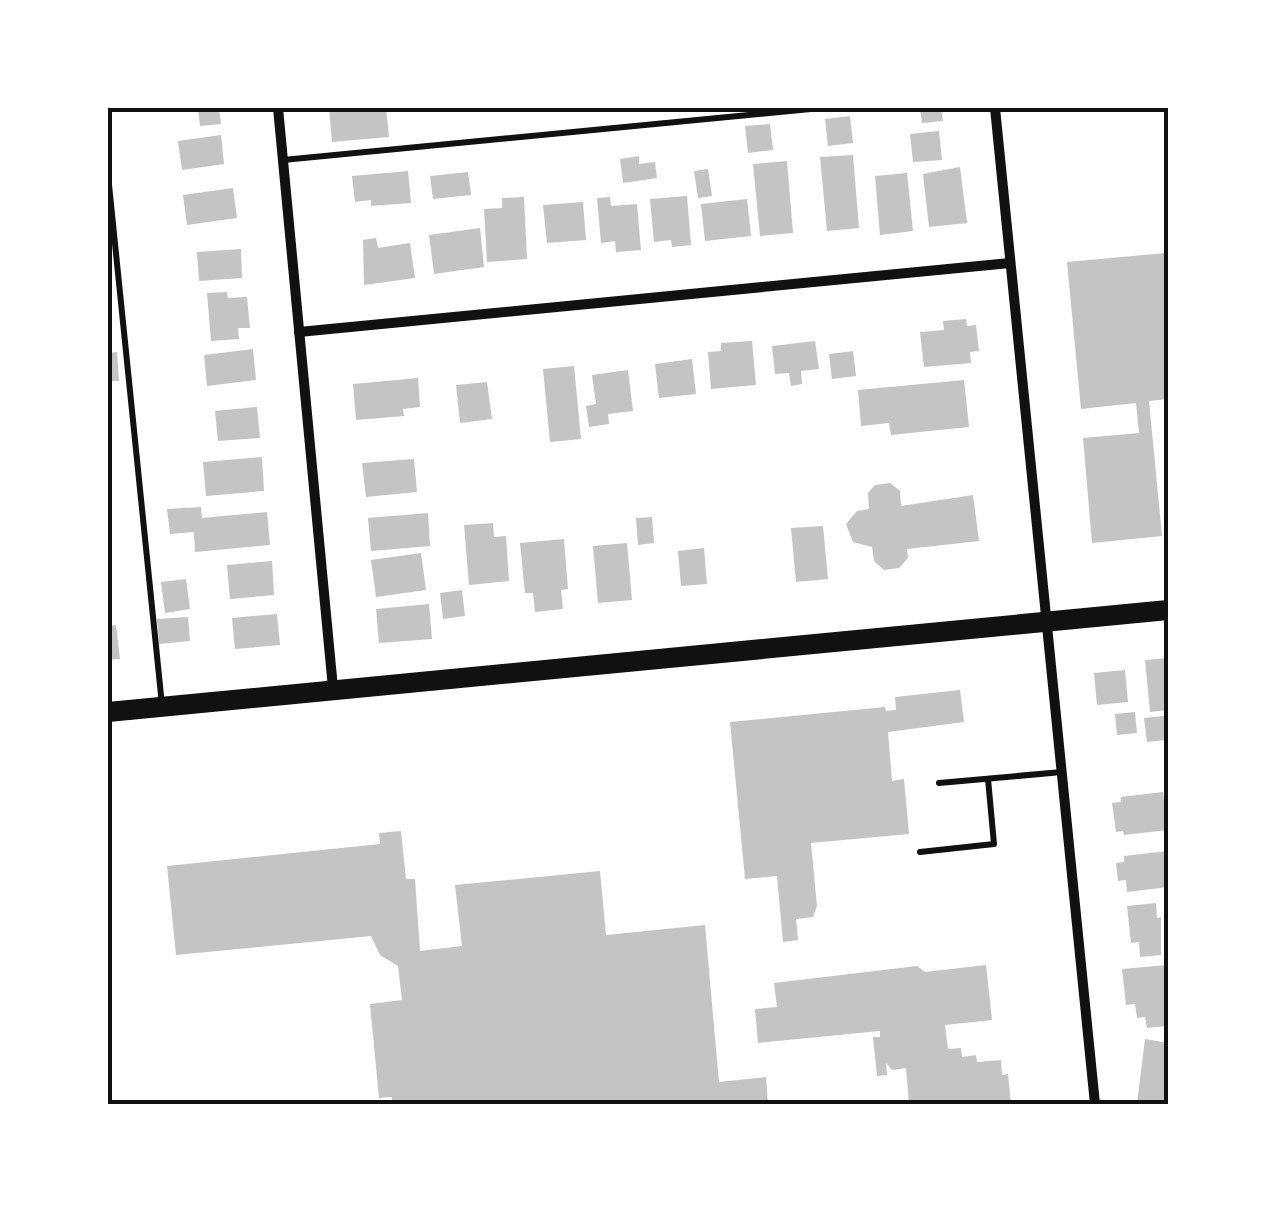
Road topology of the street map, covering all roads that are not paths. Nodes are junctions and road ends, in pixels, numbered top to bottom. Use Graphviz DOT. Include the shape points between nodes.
graph roads {
  1 [pos="278,108"];
  2 [pos="820,108"];
  3 [pos="995,108"];
  4 [pos="283,160"];
  5 [pos="108,176"];
  6 [pos="1010,263"];
  7 [pos="299,332"];
  8 [pos="1168,610"];
  9 [pos="1047,621"];
  10 [pos="333,688"];
  11 [pos="162,706"];
  12 [pos="108,712"];
  13 [pos="1062,772"];
  14 [pos="988,778"];
  15 [pos="939,783"];
  16 [pos="920,852"];
  17 [pos="1095,1104"];
  1 -- 4 [label="street"];
  2 -- 4 [label="lane"];
  3 -- 6 [label="street"];
  4 -- 7 [label="street"];
  5 -- 11 [label="lane"];
  6 -- 7 [label="street"];
  6 -- 9 [label="street"];
  7 -- 10 [label="street"];
  8 -- 9 [label="main road"];
  9 -- 10 [label="main road"];
  9 -- 13 [label="street"];
  10 -- 11 [label="main road"];
  11 -- 12 [label="main road"];
  13 -- 14 [label="lane"];
  13 -- 17 [label="street"];
  14 -- 15 [label="lane"];
  14 -- 16 [label="lane" via="994,844"];
}
